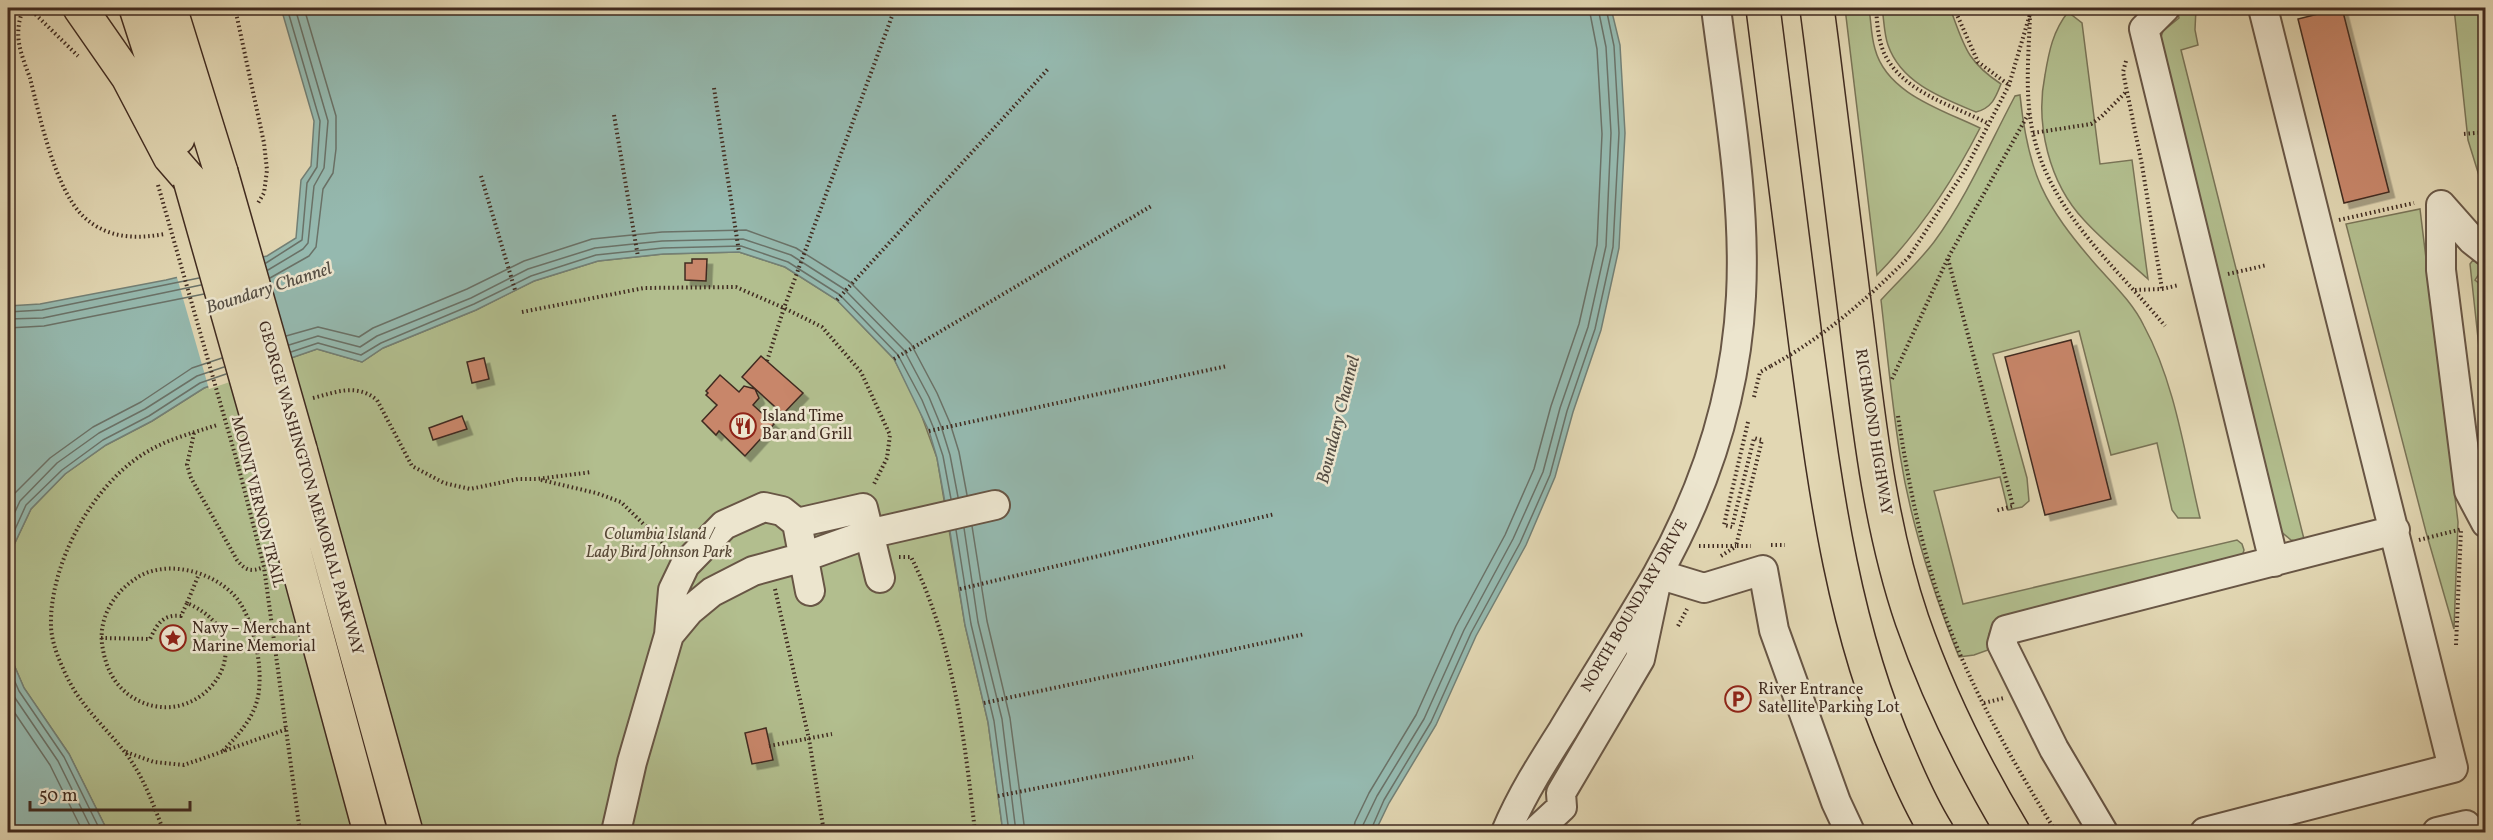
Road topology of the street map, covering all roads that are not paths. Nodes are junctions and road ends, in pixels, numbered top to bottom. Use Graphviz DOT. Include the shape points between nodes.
graph roads {
  1 [pos="80,8"];
  2 [pos="136,8"];
  3 [pos="170,8"];
  4 [pos="1716,8"];
  5 [pos="1763,8"];
  6 [pos="1817,8"];
  7 [pos="2165,8"];
  8 [pos="2263,8"];
  9 [pos="174,183"];
  10 [pos="2486,251"];
  11 [pos="995,505"];
  12 [pos="866,521"];
  13 [pos="796,523"];
  14 [pos="2473,526"];
  15 [pos="2395,530"];
  16 [pos="804,557"];
  17 [pos="2274,562"];
  18 [pos="878,570"];
  19 [pos="1658,574"];
  20 [pos="810,591"];
  21 [pos="669,635"];
  22 [pos="2466,825"];
  23 [pos="370,832"];
  24 [pos="406,832"];
  25 [pos="616,832"];
  26 [pos="1506,832"];
  27 [pos="1535,832"];
  28 [pos="1850,832"];
  29 [pos="1937,832"];
  30 [pos="2013,832"];
  31 [pos="2103,832"];
  32 [pos="2205,832"];
  33 [pos="2437,832"];
  1 -- 9 [label="highway" via="128,77 170,157"];
  2 -- 9 [label="highway, GEORGE WASHINGTON MEMORIAL PARKWAY" via="171,112"];
  3 -- 24 [label="highway, GEORGE WASHINGTON MEMORIAL PARKWAY, bridge" via="222,172"];
  4 -- 19 [label="street, NORTH BOUNDARY DRIVE" via="1739,207 1739,326 1730,386 1714,449 1689,513"];
  5 -- 29 [label="highway" via="1838,564 1887,729"];
  6 -- 30 [label="highway, RICHMOND HIGHWAY" via="1872,436 1896,566 1912,620 1958,733"];
  7 -- 17 [label="street" via="2144,29"];
  8 -- 15 [label="street"];
  9 -- 23 [label="highway, GEORGE WASHINGTON MEMORIAL PARKWAY, bridge" via="268,455"];
  10 -- 14 [label="street" via="2428,204 2441,270"];
  11 -- 12 [label="street"];
  12 -- 13 [label="street"];
  12 -- 16 [label="street"];
  12 -- 18 [label="street"];
  13 -- 16 [label="street"];
  13 -- 21 [label="street" via="782,512 764,507 724,525 685,565 673,590"];
  15 -- 17 [label="street"];
  15 -- 32 [label="street" via="2453,768"];
  16 -- 20 [label="street"];
  16 -- 21 [label="street" via="753,572 712,592"];
  17 -- 31 [label="street" via="2006,630 2002,644 2024,693"];
  19 -- 26 [label="street, NORTH BOUNDARY DRIVE" via="1536,774"];
  19 -- 27 [label="street" via="1640,658 1561,793 1562,807"];
  19 -- 28 [label="street" via="1704,588 1763,570 1774,630"];
  21 -- 25 [label="street"];
  22 -- 33 [label="street"];
}
